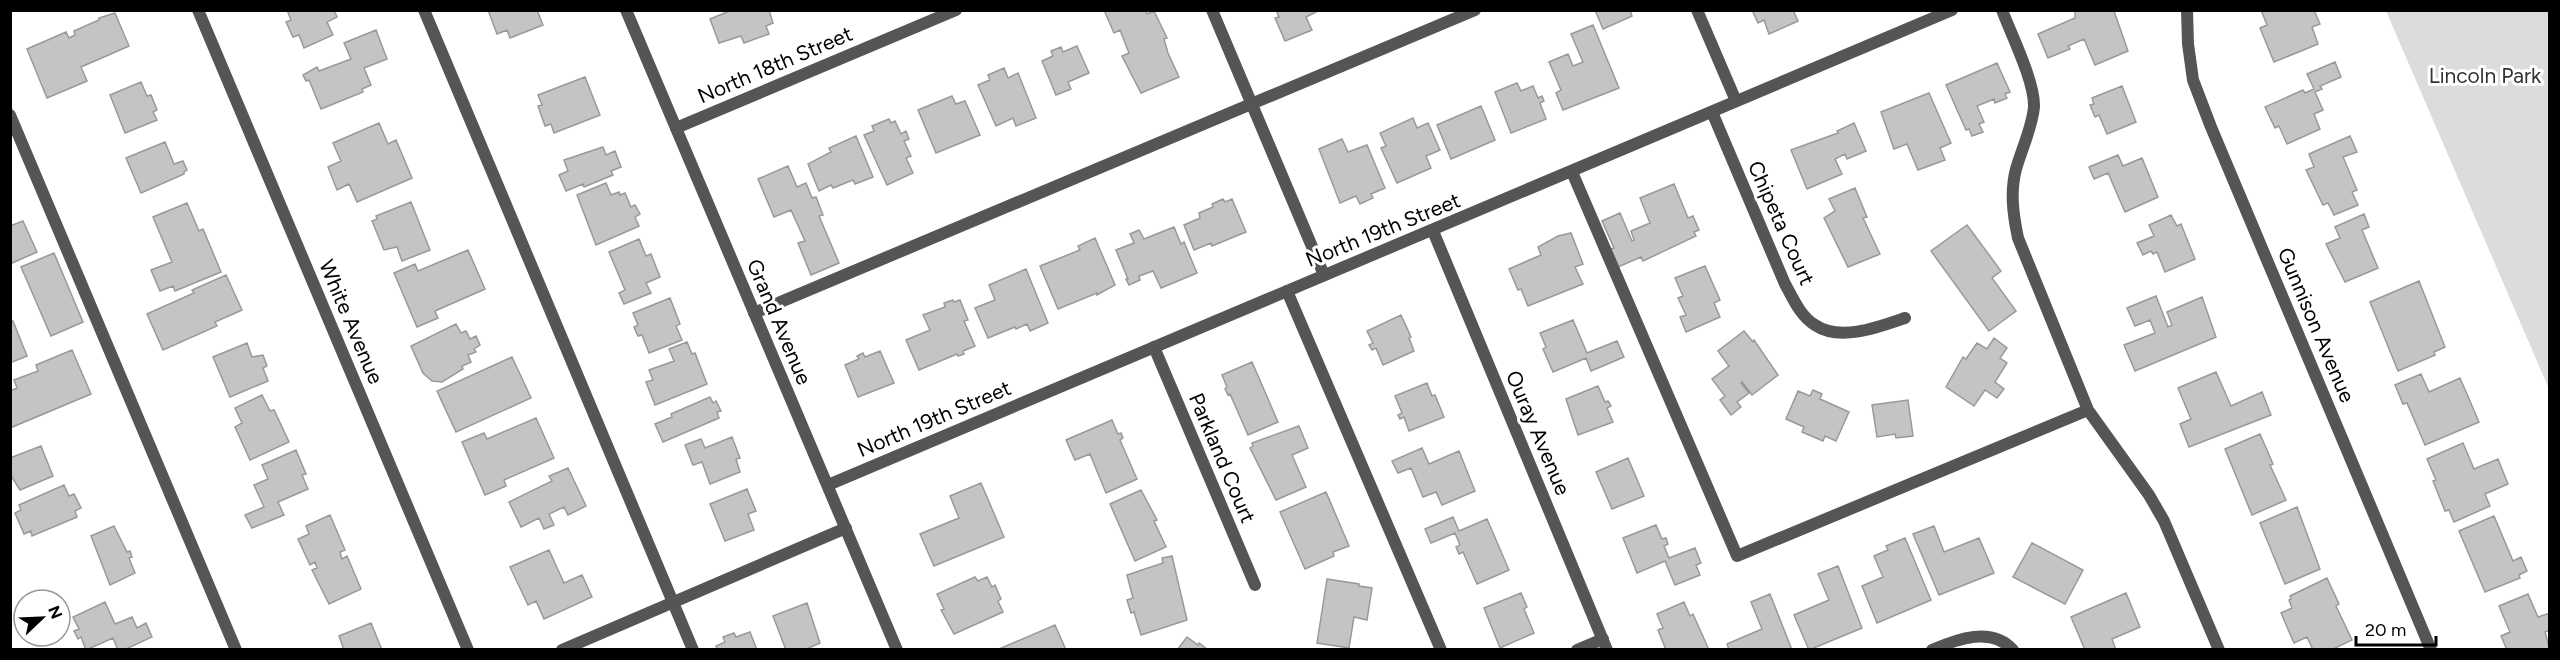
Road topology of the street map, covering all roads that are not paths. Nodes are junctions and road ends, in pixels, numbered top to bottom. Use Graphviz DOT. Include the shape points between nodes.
graph roads {
  1 [pos="198,10"];
  2 [pos="424,10"];
  3 [pos="626,10"];
  4 [pos="956,10"];
  5 [pos="1212,10"];
  6 [pos="1475,10"];
  7 [pos="1697,10"];
  8 [pos="1952,10"];
  9 [pos="2002,10"];
  10 [pos="2187,10"];
  11 [pos="1736,101"];
  12 [pos="1252,105"];
  13 [pos="1712,112"];
  14 [pos="10,115"];
  15 [pos="676,128"];
  16 [pos="1572,172"];
  17 [pos="1433,231"];
  18 [pos="1324,275"];
  19 [pos="1287,291"];
  20 [pos="754,313"];
  21 [pos="1905,318"];
  22 [pos="1154,347"];
  23 [pos="2088,410"];
  24 [pos="828,485"];
  25 [pos="846,528"];
  26 [pos="1255,585"];
  27 [pos="674,602"];
  28 [pos="1605,644"];
  29 [pos="236,650"];
  30 [pos="468,650"];
  31 [pos="562,650"];
  32 [pos="693,650"];
  33 [pos="897,650"];
  34 [pos="1440,650"];
  35 [pos="1577,650"];
  36 [pos="1932,650"];
  37 [pos="2013,650"];
  38 [pos="2219,650"];
  39 [pos="2431,650"];
  1 -- 30 [label="street, White Avenue"];
  2 -- 27 [label="street"];
  3 -- 15 [label="street, Grand Avenue"];
  4 -- 15 [label="street, North 18th Street"];
  5 -- 12 [label="street"];
  6 -- 12 [label="street"];
  7 -- 11 [label="street"];
  8 -- 11 [label="street, North 19th Street"];
  9 -- 23 [label="street" via="2031,86 2034,105 2012,192 2018,237"];
  10 -- 39 [label="street, Gunnison Avenue" via="2193,80"];
  11 -- 13 [label="street, North 19th Street"];
  12 -- 18 [label="street"];
  12 -- 20 [label="street"];
  13 -- 16 [label="street, North 19th Street"];
  13 -- 21 [label="street, Chipeta Court" via="1799,309 1815,325 1834,332 1876,328"];
  14 -- 29 [label="street"];
  15 -- 20 [label="street, Grand Avenue"];
  16 -- 17 [label="street, North 19th Street"];
  16 -- 23 [label="street" via="1737,556"];
  17 -- 18 [label="street, North 19th Street"];
  17 -- 28 [label="street, Ouray Avenue"];
  18 -- 19 [label="street, North 19th Street"];
  19 -- 22 [label="street, North 19th Street"];
  19 -- 34 [label="street"];
  20 -- 24 [label="street, Grand Avenue"];
  22 -- 24 [label="street, North 19th Street"];
  22 -- 26 [label="street, Parkland Court"];
  23 -- 38 [label="street" via="2164,521"];
  24 -- 25 [label="street, Grand Avenue"];
  25 -- 27 [label="street"];
  25 -- 33 [label="street, Grand Avenue"];
  27 -- 31 [label="street"];
  27 -- 32 [label="street"];
  28 -- 35 [label="street"];
  36 -- 37 [label="street" via="1956,639 1975,636 1994,638"];
}
